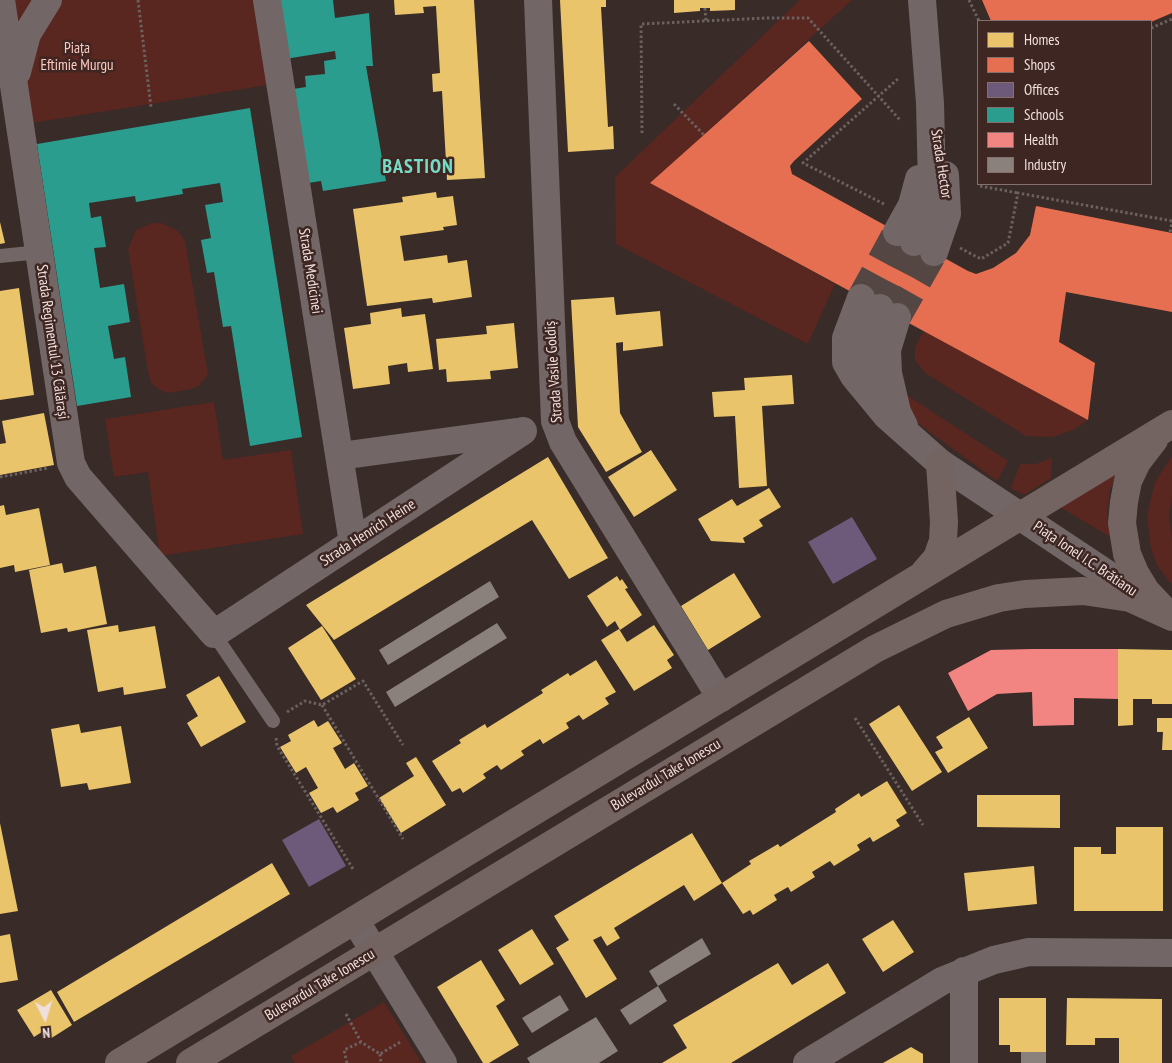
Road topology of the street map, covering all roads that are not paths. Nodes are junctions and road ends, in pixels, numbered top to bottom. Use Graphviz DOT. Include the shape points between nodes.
graph roads {
  1 [pos="1,0"];
  2 [pos="48,0"];
  3 [pos="247,0"];
  4 [pos="267,0"];
  5 [pos="538,0"];
  6 [pos="922,0"];
  7 [pos="277,62"];
  8 [pos="16,98"];
  9 [pos="930,103"];
  10 [pos="40,252"];
  11 [pos="0,256"];
  12 [pos="1172,424"];
  13 [pos="557,427"];
  14 [pos="523,431"];
  15 [pos="908,435"];
  16 [pos="340,456"];
  17 [pos="940,463"];
  18 [pos="1020,516"];
  19 [pos="353,543"];
  20 [pos="908,584"];
  21 [pos="1172,616"];
  22 [pos="214,634"];
  23 [pos="721,698"];
  24 [pos="273,721"];
  25 [pos="355,920"];
  26 [pos="374,952"];
  27 [pos="1172,953"];
  28 [pos="964,971"];
  29 [pos="119,1063"];
  30 [pos="190,1063"];
  31 [pos="443,1063"];
  32 [pos="807,1063"];
  33 [pos="964,1063"];
  1 -- 8 [label="street, Strada Regimentul 13 Călărași"];
  2 -- 8 [label="street" via="22,45"];
  3 -- 7 [label="street" via="267,32"];
  4 -- 7 [label="street, Strada Medicinei"];
  5 -- 13 [label="street, Strada Vasile Goldiș" via="552,380"];
  6 -- 9 [label="street, Strada Hector"];
  7 -- 16 [label="street, Strada Medicinei"];
  8 -- 10 [label="street, Strada Regimentul 13 Călărași"];
  9 -- 9 [label="street, Strada Hector" via="912,205 926,244 947,214 948,186"];
  10 -- 11 [label="lane"];
  10 -- 22 [label="street, Strada Regimentul 13 Călărași" via="71,464 85,485"];
  12 -- 18 [label="main road, Piața Ionel I.C. Brătianu"];
  12 -- 21 [label="main road, Piața Ionel I.C. Brătianu" via="1156,437 1137,462 1126,492 1122,523 1127,554 1135,573 1150,595"];
  13 -- 14 [label="street"];
  13 -- 23 [label="street, Strada Vasile Goldiș" via="563,442"];
  14 -- 16 [label="street"];
  14 -- 19 [label="street, Strada Henrich Heine"];
  15 -- 15 [label="street" via="897,412 888,372 880,307 867,344 872,396 887,416"];
  15 -- 17 [label="street"];
  16 -- 19 [label="street, Strada Medicinei"];
  17 -- 18 [label="street"];
  17 -- 20 [label="main road" via="944,522 942,545 930,568"];
  18 -- 20 [label="main road"];
  18 -- 21 [label="street, Piața Ionel I.C. Brătianu"];
  19 -- 22 [label="street, Strada Henrich Heine"];
  20 -- 23 [label="main road"];
  21 -- 26 [label="main road, Bulevardul Take Ionescu" via="1137,600 1083,591 999,598 946,614 875,649"];
  22 -- 24 [label="lane"];
  23 -- 25 [label="main road"];
  25 -- 26 [label="street"];
  25 -- 29 [label="main road"];
  26 -- 30 [label="main road, Bulevardul Take Ionescu"];
  26 -- 31 [label="street"];
  27 -- 28 [label="street" via="1029,952"];
  28 -- 32 [label="street"];
  28 -- 33 [label="street"];
}
